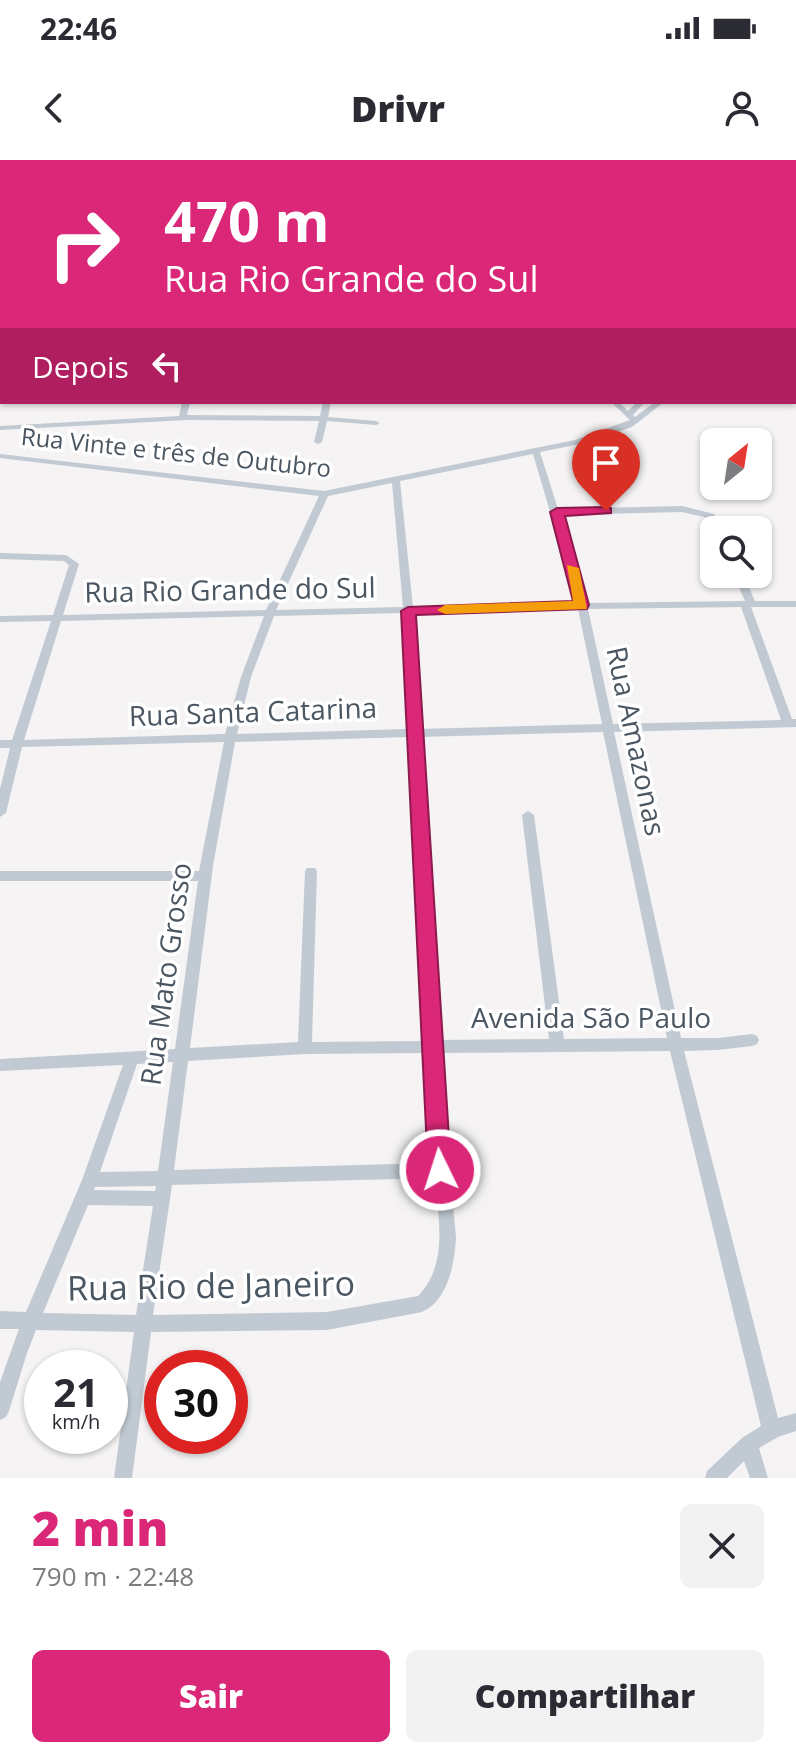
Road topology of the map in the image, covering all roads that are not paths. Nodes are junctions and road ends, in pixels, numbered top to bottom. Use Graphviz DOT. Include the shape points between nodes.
graph roads {
  1 [pos="186,404"];
  2 [pos="327,404"];
  3 [pos="617,404"];
  4 [pos="640,404"];
  5 [pos="656,404"];
  6 [pos="182,418"];
  7 [pos="324,418"];
  8 [pos="632,418"];
  9 [pos="376,423"];
  10 [pos="0,428"];
  11 [pos="318,442"];
  12 [pos="536,451"];
  13 [pos="0,456"];
  14 [pos="396,479"];
  15 [pos="324,494"];
  16 [pos="557,512"];
  17 [pos="711,516"];
  18 [pos="0,556"];
  19 [pos="743,588"];
  20 [pos="748,604"];
  21 [pos="796,604"];
  22 [pos="582,605"];
  23 [pos="408,611"];
  24 [pos="271,612"];
  25 [pos="56,617"];
  26 [pos="0,619"];
  27 [pos="792,724"];
  28 [pos="610,727"];
  29 [pos="414,731"];
  30 [pos="229,736"];
  31 [pos="17,743"];
  32 [pos="0,744"];
  33 [pos="0,813"];
  34 [pos="528,815"];
  35 [pos="311,871"];
  36 [pos="0,876"];
  37 [pos="204,876"];
  38 [pos="752,1040"];
  39 [pos="557,1043"];
  40 [pos="675,1043"];
  41 [pos="430,1046"];
  42 [pos="305,1048"];
  43 [pos="182,1056"];
  44 [pos="131,1061"];
  45 [pos="0,1065"];
  46 [pos="440,1170"];
  47 [pos="165,1179"];
  48 [pos="90,1180"];
  49 [pos="82,1197"];
  50 [pos="163,1199"];
  51 [pos="33,1319"];
  52 [pos="0,1320"];
  53 [pos="141,1324"];
  54 [pos="0,1411"];
  55 [pos="796,1422"];
  56 [pos="771,1428"];
  57 [pos="748,1444"];
  58 [pos="123,1478"];
  59 [pos="714,1478"];
  60 [pos="759,1478"];
  1 -- 6 [label="street"];
  2 -- 7 [label="street"];
  3 -- 8 [label="street"];
  4 -- 8 [label="street"];
  5 -- 8 [label="street"];
  6 -- 7 [label="street"];
  6 -- 10 [label="street"];
  7 -- 9 [label="street"];
  7 -- 11 [label="street"];
  8 -- 12 [label="street, Rua Vinte e três de Outubro" via="577,442"];
  12 -- 14 [label="street, Rua Vinte e três de Outubro"];
  12 -- 16 [label="street, Rua Amazonas"];
  13 -- 15 [label="street, Rua Vinte e três de Outubro"];
  14 -- 15 [label="street, Rua Vinte e três de Outubro"];
  14 -- 23 [label="street"];
  15 -- 24 [label="street, Rua Mato Grosso"];
  16 -- 17 [label="street" via="689,509"];
  16 -- 22 [label="street, Rua Amazonas"];
  18 -- 25 [label="street" via="66,558 74,564"];
  19 -- 20 [label="street"];
  20 -- 21 [label="street, Rua Rio Grande do Sul"];
  20 -- 22 [label="street, Rua Rio Grande do Sul"];
  20 -- 27 [label="street"];
  22 -- 23 [label="street, Rua Rio Grande do Sul"];
  22 -- 28 [label="street, Rua Amazonas"];
  23 -- 24 [label="street, Rua Rio Grande do Sul"];
  23 -- 29 [label="street"];
  24 -- 25 [label="street, Rua Rio Grande do Sul"];
  24 -- 30 [label="street, Rua Mato Grosso"];
  25 -- 26 [label="street, Rua Rio Grande do Sul"];
  25 -- 31 [label="street"];
  27 -- 28 [label="street, Rua Santa Catarina"];
  28 -- 29 [label="street, Rua Santa Catarina"];
  28 -- 40 [label="street, Rua Amazonas"];
  29 -- 30 [label="street, Rua Santa Catarina"];
  29 -- 41 [label="street"];
  30 -- 31 [label="street, Rua Santa Catarina"];
  30 -- 37 [label="street, Rua Mato Grosso"];
  31 -- 32 [label="street, Rua Santa Catarina"];
  31 -- 33 [label="street"];
  34 -- 39 [label="street"];
  35 -- 42 [label="street"];
  36 -- 37 [label="street"];
  37 -- 43 [label="street, Rua Mato Grosso"];
  38 -- 40 [label="street, Avenida São Paulo"];
  39 -- 40 [label="street, Avenida São Paulo"];
  39 -- 41 [label="street, Avenida São Paulo"];
  40 -- 56 [label="street, Rua Amazonas"];
  41 -- 42 [label="street, Avenida São Paulo"];
  41 -- 46 [label="street"];
  42 -- 43 [label="street, Avenida São Paulo"];
  43 -- 44 [label="street, Avenida São Paulo"];
  43 -- 47 [label="street, Rua Mato Grosso"];
  44 -- 45 [label="street, Avenida São Paulo"];
  44 -- 48 [label="street"];
  46 -- 47 [label="street"];
  46 -- 53 [label="street, Rua Rio de Janeiro" via="448,1255 439,1282 422,1304 327,1321"];
  47 -- 48 [label="street"];
  47 -- 50 [label="street, Rua Mato Grosso"];
  48 -- 49 [label="street"];
  49 -- 50 [label="street"];
  49 -- 51 [label="street"];
  50 -- 53 [label="street, Rua Mato Grosso"];
  51 -- 52 [label="street, Rua Rio de Janeiro"];
  51 -- 53 [label="street, Rua Rio de Janeiro"];
  51 -- 54 [label="street"];
  53 -- 58 [label="street, Rua Mato Grosso"];
  55 -- 56 [label="street"];
  56 -- 57 [label="street"];
  57 -- 59 [label="street"];
  57 -- 60 [label="street"];
}
